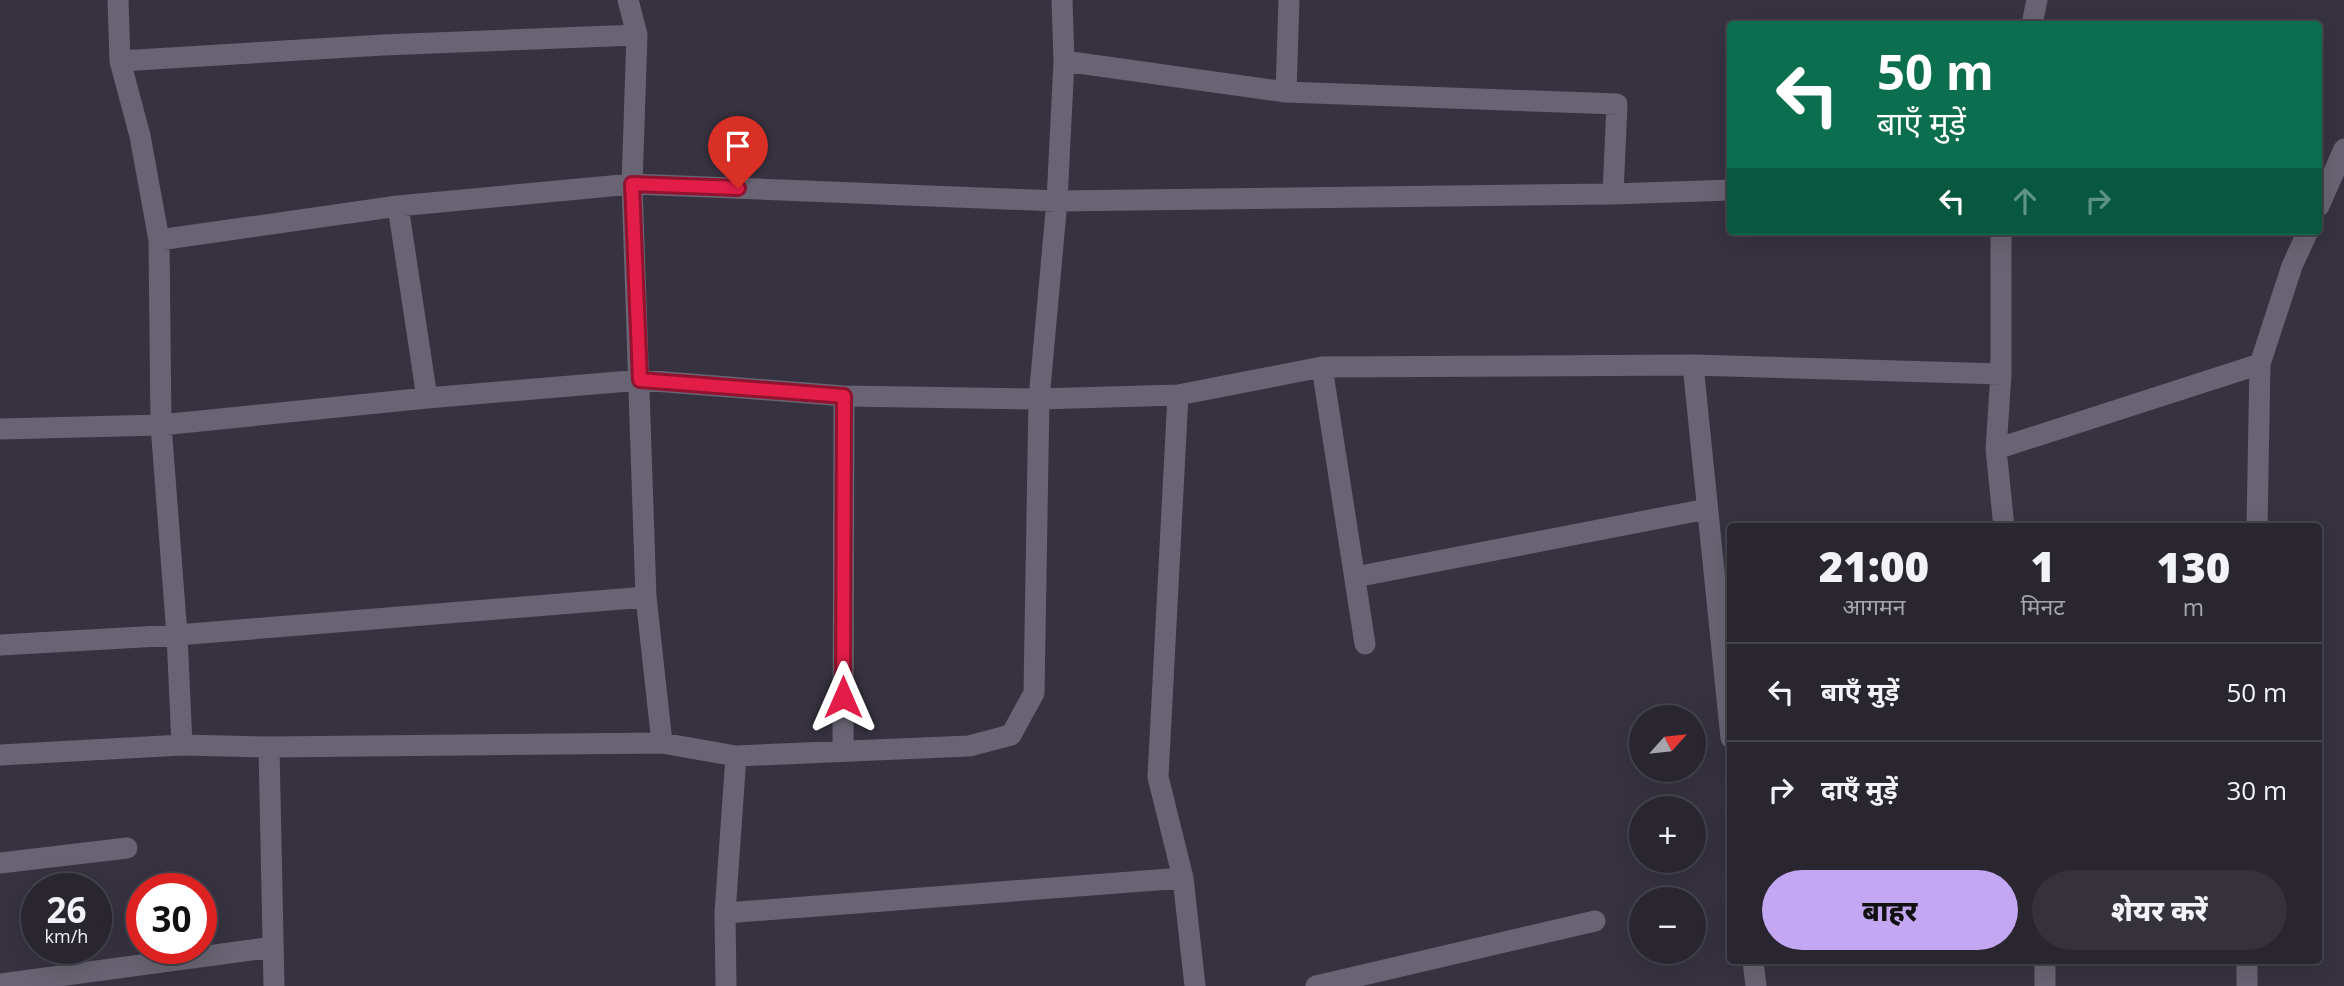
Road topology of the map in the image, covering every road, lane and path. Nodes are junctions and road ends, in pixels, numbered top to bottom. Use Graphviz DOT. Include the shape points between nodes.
graph roads {
  1 [pos="118,0"];
  2 [pos="628,0"];
  3 [pos="1062,0"];
  4 [pos="1289,0"];
  5 [pos="2037,0"];
  6 [pos="2033,21"];
  7 [pos="637,35"];
  8 [pos="120,61"];
  9 [pos="1064,61"];
  10 [pos="1286,92"];
  11 [pos="2344,149"];
  12 [pos="632,184"];
  13 [pos="1727,190"];
  14 [pos="1614,194"];
  15 [pos="2322,199"];
  16 [pos="1057,201"];
  17 [pos="398,206"];
  18 [pos="2001,235"];
  19 [pos="2306,235"];
  20 [pos="159,240"];
  21 [pos="2260,364"];
  22 [pos="1693,365"];
  23 [pos="1322,367"];
  24 [pos="2001,374"];
  25 [pos="640,380"];
  26 [pos="1178,395"];
  27 [pos="844,396"];
  28 [pos="427,398"];
  29 [pos="1039,398"];
  30 [pos="161,425"];
  31 [pos="0,429"];
  32 [pos="1996,449"];
  33 [pos="1707,509"];
  34 [pos="2004,523"];
  35 [pos="2257,523"];
  36 [pos="1354,577"];
  37 [pos="646,597"];
  38 [pos="177,635"];
  39 [pos="0,645"];
  40 [pos="1365,645"];
  41 [pos="1727,700"];
  42 [pos="662,743"];
  43 [pos="182,745"];
  44 [pos="270,747"];
  45 [pos="843,751"];
  46 [pos="0,755"];
  47 [pos="736,756"];
  48 [pos="127,848"];
  49 [pos="0,863"];
  50 [pos="1183,878"];
  51 [pos="725,913"];
  52 [pos="1595,921"];
  53 [pos="273,947"];
  54 [pos="1754,964"];
  55 [pos="2045,964"];
  56 [pos="2248,964"];
  57 [pos="61,981"];
  58 [pos="0,984"];
  59 [pos="274,986"];
  60 [pos="726,986"];
  61 [pos="1195,986"];
  62 [pos="1316,986"];
  63 [pos="1756,986"];
  64 [pos="2045,986"];
  65 [pos="2247,986"];
  1 -- 8 [label="street"];
  2 -- 7 [label="street"];
  3 -- 9 [label="street"];
  4 -- 10 [label="street"];
  5 -- 6 [label="street"];
  7 -- 8 [label="street"];
  7 -- 12 [label="street"];
  8 -- 20 [label="street" via="140,136"];
  9 -- 10 [label="street"];
  9 -- 16 [label="street"];
  10 -- 14 [label="street" via="1617,104"];
  11 -- 15 [label="street"];
  12 -- 16 [label="street"];
  12 -- 17 [label="street"];
  12 -- 25 [label="street"];
  13 -- 14 [label="street"];
  14 -- 16 [label="street"];
  16 -- 29 [label="street"];
  17 -- 20 [label="street"];
  17 -- 28 [label="street"];
  18 -- 24 [label="street"];
  19 -- 21 [label="street"];
  20 -- 30 [label="street"];
  21 -- 32 [label="street"];
  21 -- 35 [label="street"];
  22 -- 23 [label="street"];
  22 -- 24 [label="street"];
  22 -- 33 [label="street"];
  23 -- 26 [label="street"];
  23 -- 36 [label="street"];
  24 -- 32 [label="street"];
  25 -- 27 [label="street"];
  25 -- 28 [label="street"];
  25 -- 37 [label="street"];
  26 -- 29 [label="street"];
  26 -- 50 [label="street" via="1158,777"];
  27 -- 29 [label="street"];
  27 -- 45 [label="street"];
  28 -- 30 [label="street"];
  29 -- 45 [label="street" via="1034,693 1011,735 969,746"];
  30 -- 31 [label="street"];
  30 -- 38 [label="street"];
  32 -- 34 [label="street"];
  33 -- 36 [label="street"];
  33 -- 41 [label="street"];
  36 -- 40 [label="street"];
  37 -- 38 [label="street"];
  37 -- 42 [label="street"];
  38 -- 39 [label="street"];
  38 -- 43 [label="street"];
  42 -- 44 [label="street"];
  42 -- 47 [label="street"];
  43 -- 44 [label="street"];
  43 -- 46 [label="street"];
  44 -- 53 [label="street"];
  45 -- 47 [label="street"];
  47 -- 51 [label="street"];
  48 -- 49 [label="street"];
  50 -- 51 [label="street"];
  50 -- 61 [label="street"];
  51 -- 60 [label="street"];
  52 -- 62 [label="street"];
  53 -- 57 [label="street"];
  53 -- 59 [label="street"];
  54 -- 63 [label="street"];
  55 -- 64 [label="street"];
  56 -- 65 [label="street"];
  57 -- 58 [label="street"];
}
